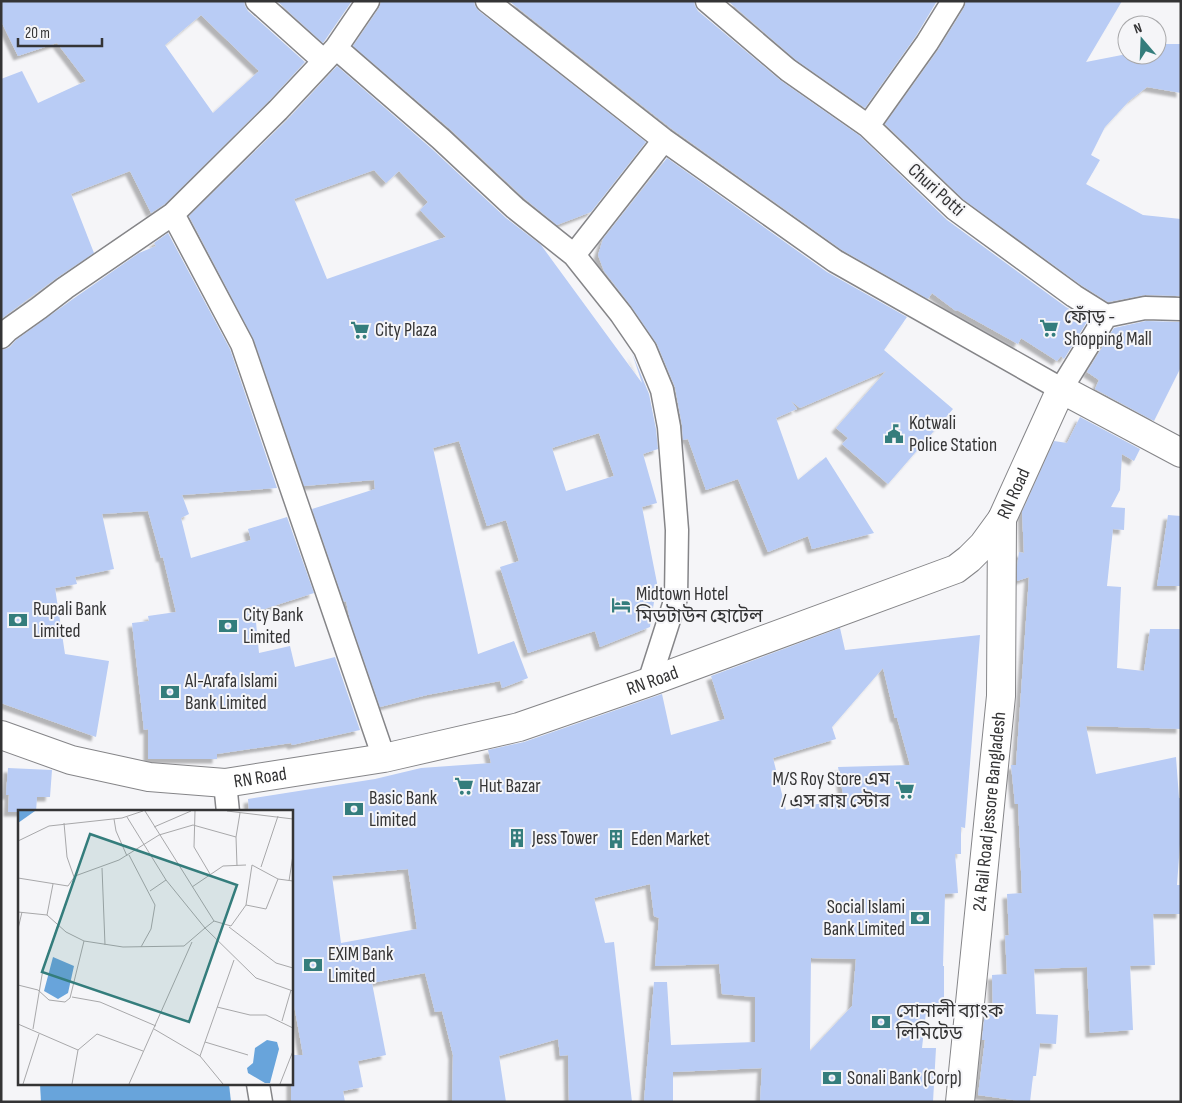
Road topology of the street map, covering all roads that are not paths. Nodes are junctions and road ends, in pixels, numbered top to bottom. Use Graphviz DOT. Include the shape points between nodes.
graph roads {
  1 [pos="256,1"];
  2 [pos="368,1"];
  3 [pos="486,1"];
  4 [pos="707,1"];
  5 [pos="953,1"];
  6 [pos="330,54"];
  7 [pos="868,126"];
  8 [pos="664,140"];
  9 [pos="173,214"];
  10 [pos="574,255"];
  11 [pos="1181,310"];
  12 [pos="1106,316"];
  13 [pos="1,337"];
  14 [pos="1061,389"];
  15 [pos="1181,453"];
  16 [pos="1002,520"];
  17 [pos="649,682"];
  18 [pos="1,735"];
  19 [pos="384,758"];
  20 [pos="225,783"];
  21 [pos="228,810"];
  22 [pos="258,1086"];
  23 [pos="260,1102"];
  24 [pos="960,1102"];
  1 -- 6 [label="street"];
  2 -- 6 [label="street"];
  3 -- 8 [label="street"];
  4 -- 7 [label="street, Churi Potti" via="788,70"];
  5 -- 7 [label="street"];
  6 -- 9 [label="street"];
  6 -- 10 [label="street" via="442,139 515,208"];
  7 -- 12 [label="street, Churi Potti" via="955,209"];
  8 -- 10 [label="street"];
  8 -- 14 [label="street" via="835,261"];
  9 -- 13 [label="street" via="65,288"];
  9 -- 19 [label="street" via="242,344"];
  10 -- 17 [label="street" via="645,349 662,390 670,427 678,530 676,598"];
  11 -- 12 [label="street" via="1145,308"];
  12 -- 14 [label="street"];
  14 -- 15 [label="main road"];
  14 -- 16 [label="main road, RN Road"];
  16 -- 17 [label="main road, RN Road" via="984,545 956,570"];
  16 -- 24 [label="main road, 24 Rail Road jessore Bangladesh" via="1001,696"];
  17 -- 19 [label="main road, RN Road" via="519,727"];
  18 -- 20 [label="main road, RN Road" via="71,760 149,777"];
  19 -- 20 [label="main road, RN Road"];
  20 -- 21 [label="street"];
  22 -- 23 [label="street"];
}
